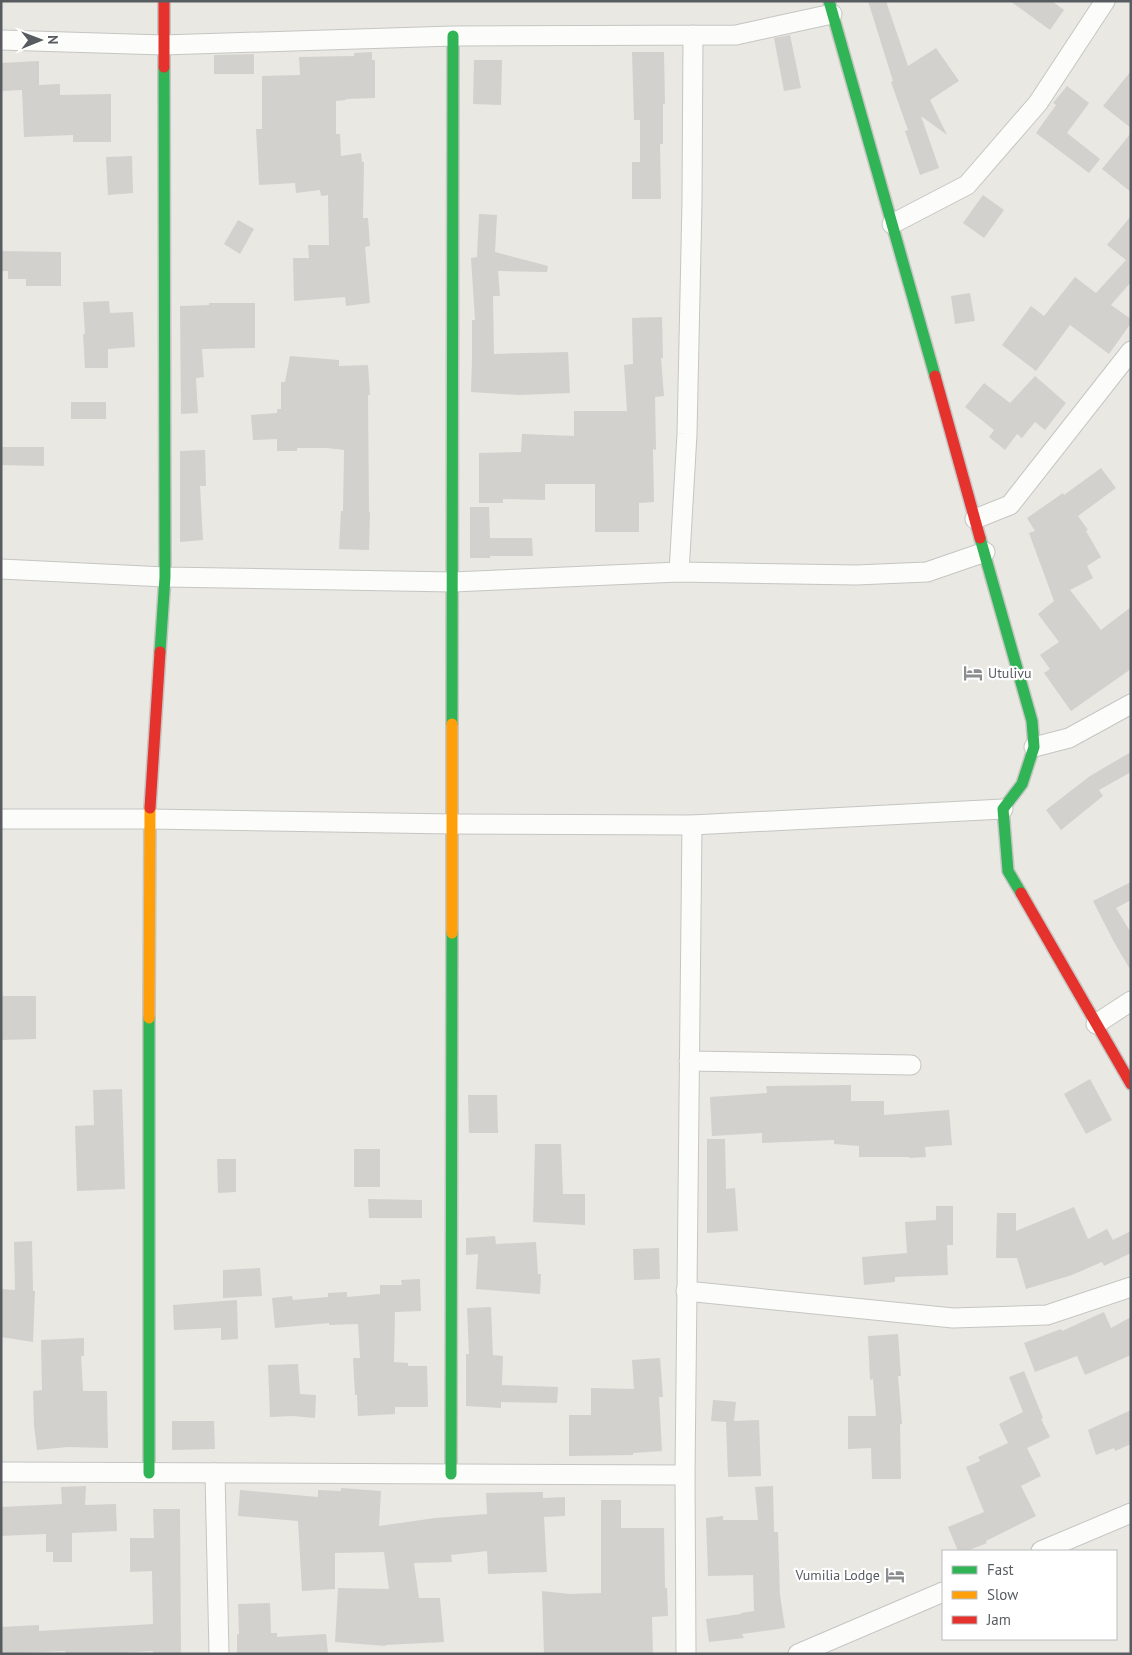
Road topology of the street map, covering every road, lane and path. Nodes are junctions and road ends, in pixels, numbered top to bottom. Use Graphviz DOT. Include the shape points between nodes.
graph roads {
  1 [pos="164,1"];
  2 [pos="1105,1"];
  3 [pos="831,8"];
  4 [pos="693,35"];
  5 [pos="452,36"];
  6 [pos="1,40"];
  7 [pos="164,45"];
  8 [pos="892,224"];
  9 [pos="1131,351"];
  10 [pos="975,519"];
  11 [pos="985,552"];
  12 [pos="1,569"];
  13 [pos="679,572"];
  14 [pos="165,577"];
  15 [pos="453,582"];
  16 [pos="1131,704"];
  17 [pos="1034,747"];
  18 [pos="1003,808"];
  19 [pos="1,819"];
  20 [pos="149,819"];
  21 [pos="452,824"];
  22 [pos="692,825"];
  23 [pos="1131,1001"];
  24 [pos="1096,1024"];
  25 [pos="689,1061"];
  26 [pos="911,1065"];
  27 [pos="1131,1084"];
  28 [pos="1131,1287"];
  29 [pos="686,1291"];
  30 [pos="1,1472"];
  31 [pos="148,1472"];
  32 [pos="215,1473"];
  33 [pos="450,1474"];
  34 [pos="685,1475"];
  35 [pos="1131,1513"];
  36 [pos="1043,1550"];
  37 [pos="942,1592"];
  38 [pos="219,1654"];
  39 [pos="686,1654"];
  40 [pos="798,1654"];
  1 -- 7 [label="street"];
  2 -- 8 [label="street" via="1038,103 967,185"];
  3 -- 4 [label="street" via="736,35"];
  3 -- 8 [label="street"];
  4 -- 5 [label="street"];
  4 -- 13 [label="street" via="686,434"];
  5 -- 7 [label="street"];
  5 -- 15 [label="street"];
  6 -- 7 [label="street"];
  7 -- 14 [label="street"];
  8 -- 10 [label="street"];
  9 -- 10 [label="street" via="1010,505"];
  10 -- 11 [label="street"];
  11 -- 13 [label="street" via="927,572 856,575"];
  11 -- 17 [label="street" via="1032,722"];
  12 -- 14 [label="street"];
  13 -- 15 [label="street"];
  14 -- 15 [label="street"];
  14 -- 20 [label="street"];
  15 -- 21 [label="street"];
  16 -- 17 [label="street" via="1069,738"];
  17 -- 18 [label="street" via="1022,784"];
  18 -- 22 [label="street"];
  18 -- 24 [label="street" via="1008,871"];
  19 -- 20 [label="street"];
  20 -- 21 [label="street"];
  20 -- 31 [label="street"];
  21 -- 22 [label="street"];
  21 -- 33 [label="street"];
  22 -- 25 [label="street"];
  23 -- 24 [label="street"];
  24 -- 27 [label="street"];
  25 -- 26 [label="street"];
  25 -- 29 [label="street"];
  28 -- 29 [label="street" via="1047,1315 953,1318"];
  29 -- 34 [label="street"];
  30 -- 31 [label="street"];
  31 -- 32 [label="street"];
  32 -- 33 [label="street"];
  32 -- 38 [label="street"];
  33 -- 34 [label="street"];
  34 -- 39 [label="street"];
  35 -- 36 [label="street"];
  37 -- 40 [label="street"];
}
